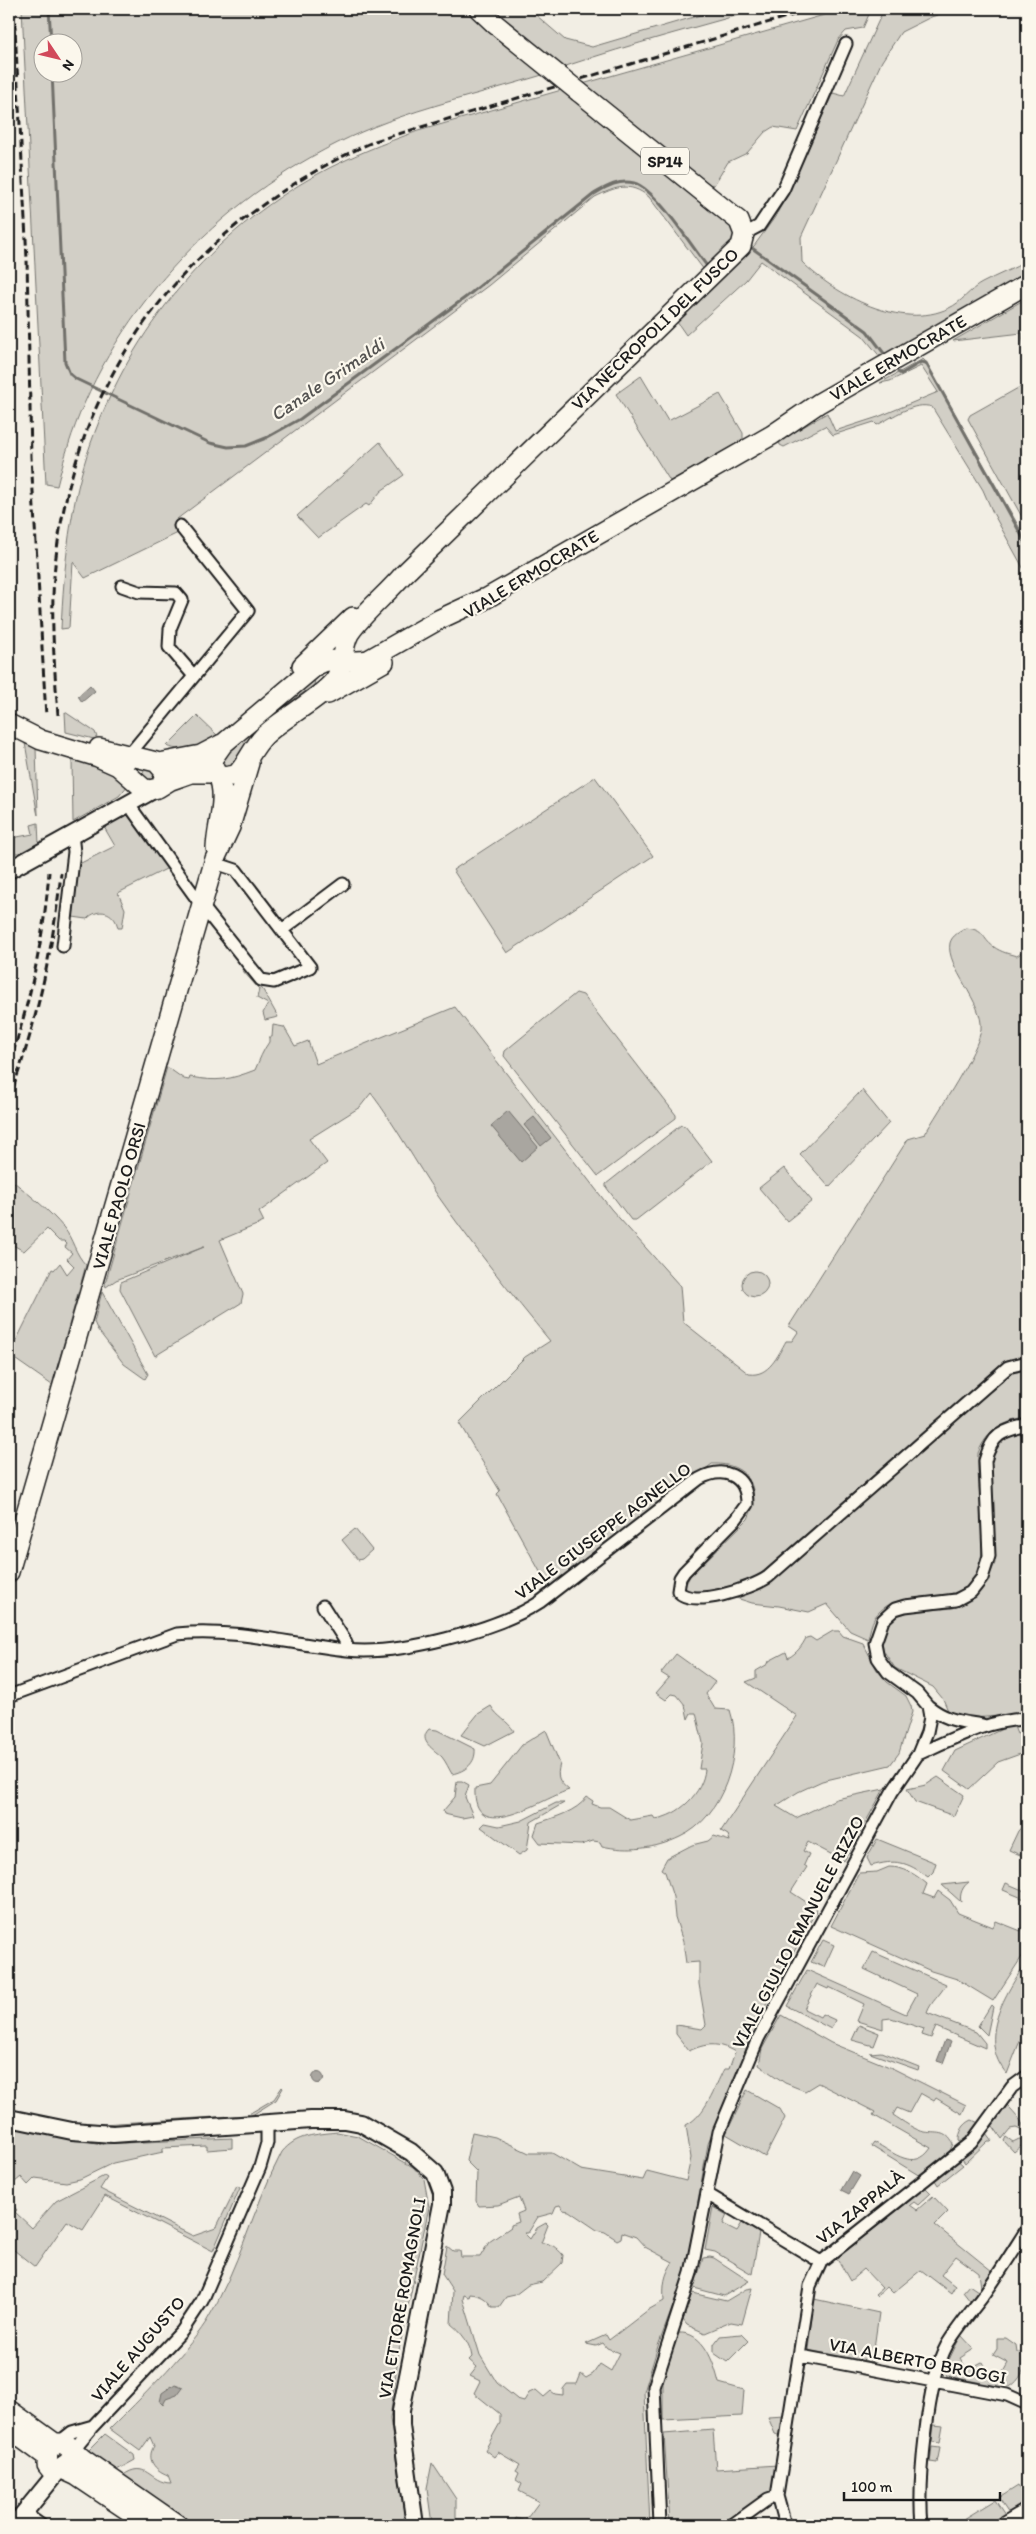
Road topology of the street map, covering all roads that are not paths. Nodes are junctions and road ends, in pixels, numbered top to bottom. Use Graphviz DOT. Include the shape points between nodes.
graph roads {
  1 [pos="479,9"];
  2 [pos="846,44"];
  3 [pos="744,234"];
  4 [pos="1027,284"];
  5 [pos="1027,294"];
  6 [pos="772,435"];
  7 [pos="180,526"];
  8 [pos="122,586"];
  9 [pos="483,599"];
  10 [pos="343,651"];
  11 [pos="304,675"];
  12 [pos="194,676"];
  13 [pos="322,691"];
  14 [pos="272,701"];
  15 [pos="9,714"];
  16 [pos="291,714"];
  17 [pos="9,724"];
  18 [pos="223,744"];
  19 [pos="256,746"];
  20 [pos="146,773"];
  21 [pos="217,774"];
  22 [pos="123,807"];
  23 [pos="72,834"];
  24 [pos="215,861"];
  25 [pos="9,870"];
  26 [pos="343,884"];
  27 [pos="202,906"];
  28 [pos="282,930"];
  29 [pos="63,946"];
  30 [pos="1027,1362"];
  31 [pos="1027,1425"];
  32 [pos="21,1532"];
  33 [pos="9,1572"];
  34 [pos="9,1586"];
  35 [pos="323,1606"];
  36 [pos="349,1650"];
  37 [pos="11,1694"];
  38 [pos="928,1706"];
  39 [pos="1027,1719"];
  40 [pos="983,1725"];
  41 [pos="918,1754"];
  42 [pos="1027,2076"];
  43 [pos="9,2118"];
  44 [pos="267,2124"];
  45 [pos="707,2194"];
  46 [pos="1027,2229"];
  47 [pos="821,2262"];
  48 [pos="800,2356"];
  49 [pos="933,2382"];
  50 [pos="1027,2404"];
  51 [pos="9,2410"];
  52 [pos="94,2426"];
  53 [pos="9,2429"];
  54 [pos="60,2455"];
  55 [pos="777,2496"];
  56 [pos="1027,2512"];
  57 [pos="23,2513"];
  58 [pos="41,2525"];
  59 [pos="150,2525"];
  60 [pos="178,2525"];
  61 [pos="415,2525"];
  62 [pos="660,2525"];
  63 [pos="732,2525"];
  64 [pos="784,2525"];
  65 [pos="922,2525"];
  66 [pos="1005,2525"];
  1 -- 3 [label="main road, SP14, bridge" via="739,221"];
  2 -- 3 [label="street, VIA NECROPOLI DEL FUSCO" via="783,190 760,226"];
  3 -- 10 [label="main road, VIA NECROPOLI DEL FUSCO" via="740,246 403,575 355,626"];
  4 -- 6 [label="main road, VIALE ERMOCRATE" via="819,403"];
  5 -- 6 [label="main road, VIALE ERMOCRATE" via="822,412"];
  6 -- 9 [label="main road, VIALE ERMOCRATE"];
  7 -- 12 [label="street" via="248,611"];
  8 -- 12 [label="street" via="138,592 176,593 182,600 170,628 169,648"];
  9 -- 10 [label="main road" via="368,660"];
  9 -- 16 [label="main road, VIALE ERMOCRATE" via="442,628"];
  10 -- 11 [label="main road"];
  10 -- 13 [label="main road, VIA NECROPOLI DEL FUSCO" via="338,675"];
  10 -- 14 [label="main road" via="297,671"];
  11 -- 13 [label="main road" via="314,672 320,675 324,681"];
  11 -- 14 [label="main road"];
  12 -- 20 [label="street"];
  13 -- 16 [label="main road, VIA NECROPOLI DEL FUSCO"];
  14 -- 18 [label="main road"];
  15 -- 20 [label="main road"];
  16 -- 19 [label="main road"];
  17 -- 20 [label="main road" via="42,740"];
  18 -- 20 [label="main road" via="201,755"];
  18 -- 21 [label="main road" via="211,761"];
  19 -- 21 [label="main road" via="236,775 228,778"];
  19 -- 24 [label="main road" via="230,827"];
  20 -- 21 [label="main road"];
  20 -- 22 [label="main road"];
  20 -- 22 [label="main road" via="130,791"];
  21 -- 24 [label="main road" via="222,785 222,797 216,827"];
  22 -- 23 [label="main road"];
  22 -- 27 [label="street"];
  23 -- 25 [label="main road"];
  23 -- 29 [label="street" via="74,852"];
  24 -- 27 [label="main road, VIALE PAOLO ORSI"];
  24 -- 28 [label="street" via="236,870"];
  26 -- 28 [label="street"];
  27 -- 28 [label="street" via="261,980 274,982 310,967"];
  27 -- 32 [label="main road, VIALE PAOLO ORSI"];
  30 -- 36 [label="street, VIALE GIUSEPPE AGNELLO" via="1008,1367 755,1584 694,1600 678,1591 684,1572 747,1504 741,1482 727,1473 714,1473 699,1479 540,1602 511,1619 488,1628 390,1649"];
  31 -- 38 [label="street" via="999,1434 986,1454 989,1556 977,1585 956,1600 895,1609 879,1627 875,1643 878,1658 888,1672"];
  32 -- 33 [label="main road"];
  32 -- 34 [label="main road"];
  35 -- 36 [label="street"];
  36 -- 37 [label="street, VIALE GIUSEPPE AGNELLO" via="206,1631 177,1634"];
  38 -- 40 [label="street" via="951,1720"];
  38 -- 41 [label="street, VIALE GIULIO EMANUELE RIZZO" via="927,1732"];
  39 -- 40 [label="street"];
  40 -- 41 [label="street"];
  41 -- 45 [label="street, VIALE GIULIO EMANUELE RIZZO" via="892,1792 758,2039 719,2132"];
  42 -- 47 [label="street, VIA ZAPPALÀ" via="1012,2087 971,2143"];
  43 -- 44 [label="main road, VIA ETTORE ROMAGNOLI" via="72,2131 113,2134"];
  44 -- 52 [label="street, VIALE AUGUSTO" via="264,2152 195,2314"];
  44 -- 61 [label="main road, VIA ETTORE ROMAGNOLI" via="345,2120 361,2123 412,2152 427,2164 439,2183 441,2217 401,2411"];
  45 -- 47 [label="street"];
  45 -- 62 [label="street, VIALE GIULIO EMANUELE RIZZO" via="692,2273 654,2387"];
  46 -- 49 [label="street" via="947,2345"];
  47 -- 48 [label="street, VIA ZAPPALÀ" via="810,2286"];
  48 -- 49 [label="street, VIA ALBERTO BROGGI"];
  48 -- 55 [label="street, VIA ZAPPALÀ"];
  49 -- 50 [label="street, VIA ALBERTO BROGGI" via="1007,2395"];
  49 -- 65 [label="street" via="920,2501"];
  51 -- 54 [label="main road"];
  52 -- 54 [label="street, VIALE AUGUSTO"];
  52 -- 54 [label="street" via="72,2432"];
  53 -- 54 [label="main road"];
  54 -- 57 [label="main road"];
  54 -- 59 [label="main road" via="77,2476"];
  54 -- 60 [label="main road"];
  55 -- 63 [label="street"];
  55 -- 64 [label="street, VIA ZAPPALÀ"];
  56 -- 66 [label="main road"];
  57 -- 58 [label="street"];
}
